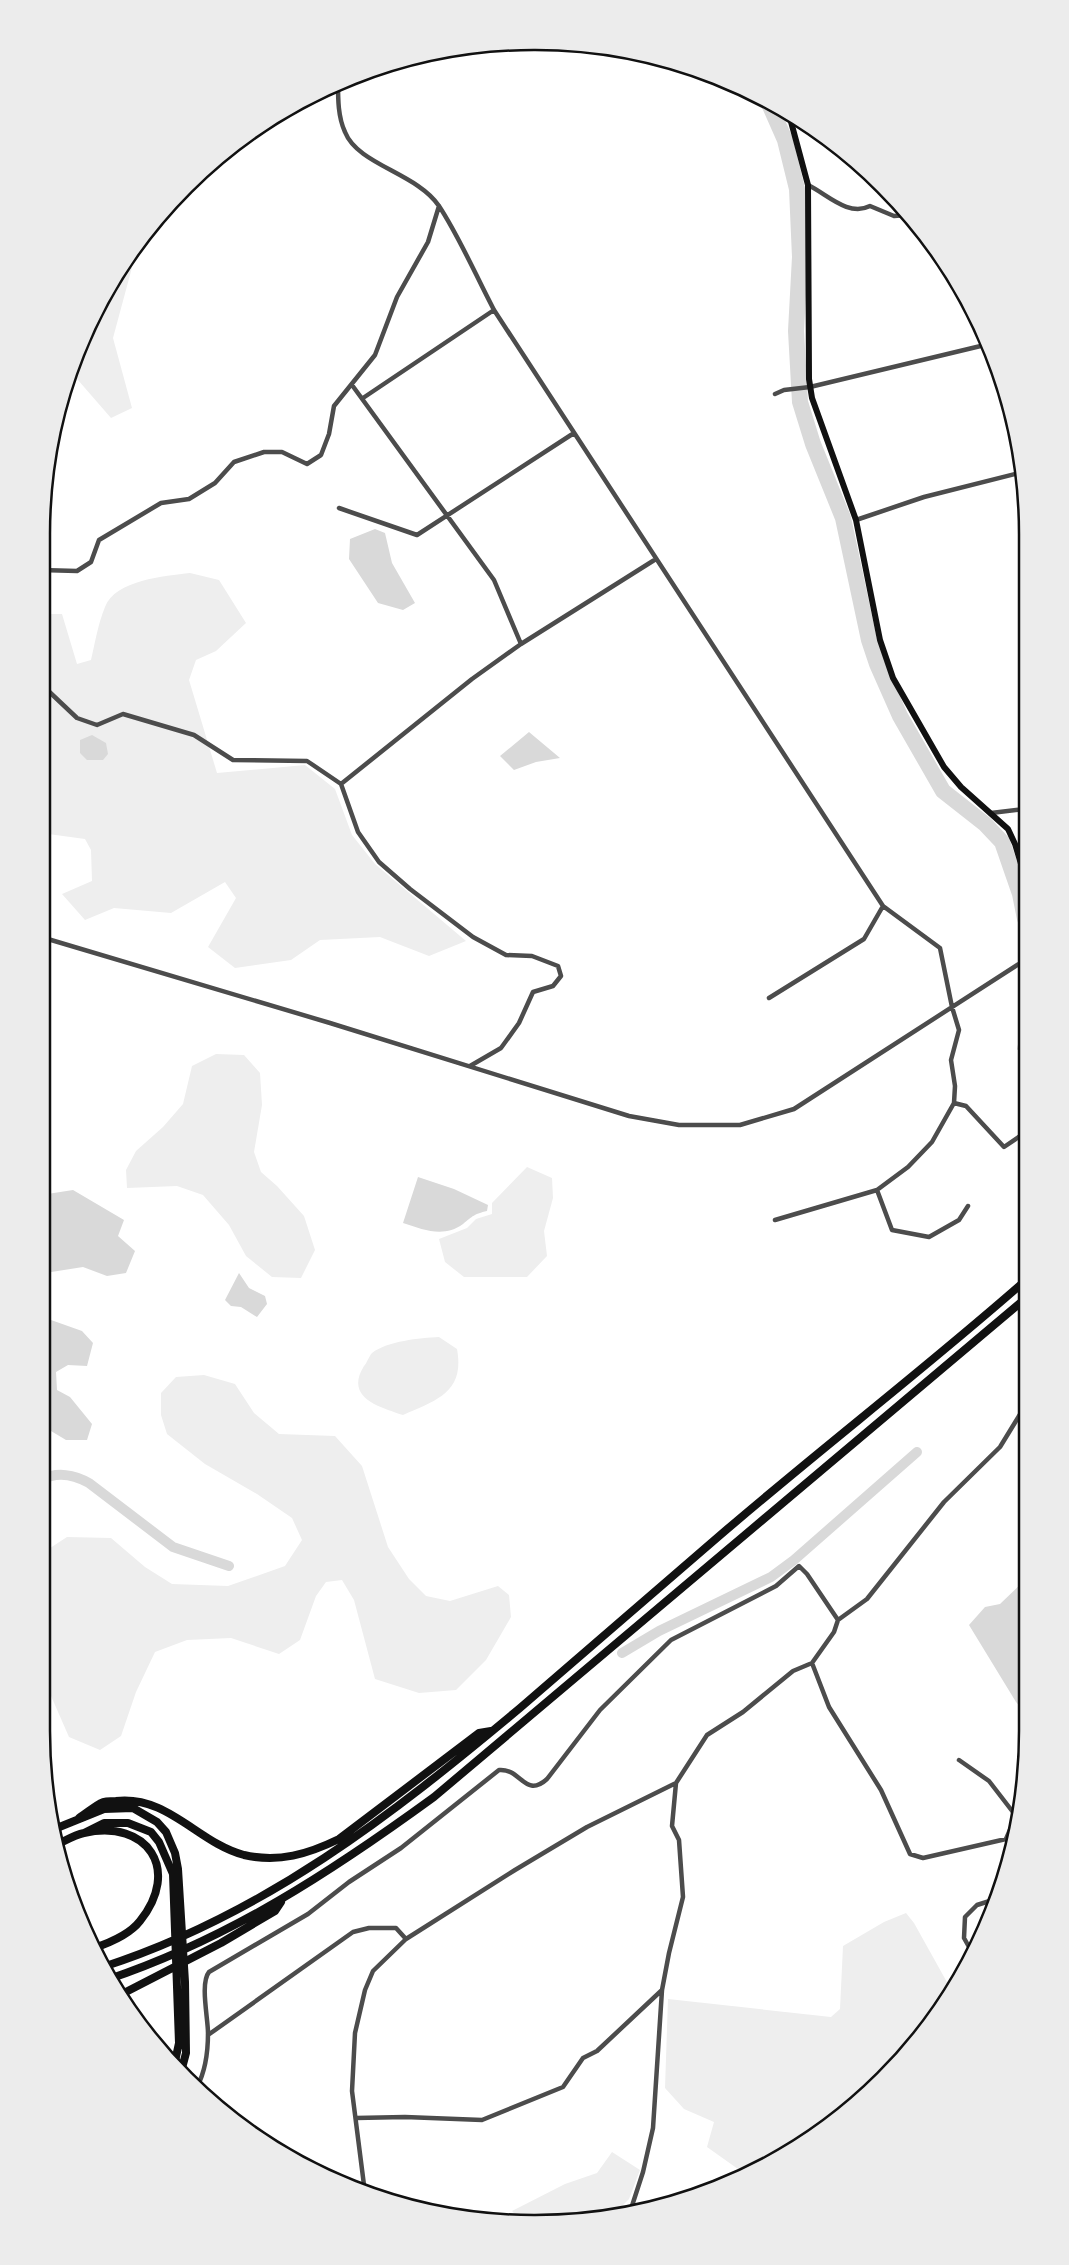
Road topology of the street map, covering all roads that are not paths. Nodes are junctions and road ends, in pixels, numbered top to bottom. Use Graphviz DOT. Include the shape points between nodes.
graph roads {
  1 [pos="338,92"];
  2 [pos="792,124"];
  3 [pos="808,185"];
  4 [pos="439,206"];
  5 [pos="899,216"];
  6 [pos="494,310"];
  7 [pos="981,346"];
  8 [pos="352,385"];
  9 [pos="810,387"];
  10 [pos="775,394"];
  11 [pos="363,398"];
  12 [pos="574,434"];
  13 [pos="1015,474"];
  14 [pos="339,508"];
  15 [pos="448,516"];
  16 [pos="856,520"];
  17 [pos="656,559"];
  18 [pos="50,570"];
  19 [pos="521,644"];
  20 [pos="50,692"];
  21 [pos="341,784"];
  22 [pos="1019,810"];
  23 [pos="991,813"];
  24 [pos="1019,857"];
  25 [pos="883,906"];
  26 [pos="50,940"];
  27 [pos="1019,964"];
  28 [pos="769,998"];
  29 [pos="952,1007"];
  30 [pos="470,1066"];
  31 [pos="954,1103"];
  32 [pos="1019,1137"];
  33 [pos="877,1190"];
  34 [pos="968,1206"];
  35 [pos="775,1220"];
  36 [pos="1019,1286"];
  37 [pos="1019,1304"];
  38 [pos="1019,1416"];
  39 [pos="838,1620"];
  40 [pos="812,1663"];
  41 [pos="492,1731"];
  42 [pos="959,1760"];
  43 [pos="676,1783"];
  44 [pos="1012,1811"];
  45 [pos="79,1818"];
  46 [pos="59,1827"];
  47 [pos="84,1833"];
  48 [pos="1007,1837"];
  49 [pos="63,1842"];
  50 [pos="282,1900"];
  51 [pos="987,1901"];
  52 [pos="179,1913"];
  53 [pos="406,1939"];
  54 [pos="101,1946"];
  55 [pos="968,1946"];
  56 [pos="110,1964"];
  57 [pos="117,1976"];
  58 [pos="182,1982"];
  59 [pos="662,1990"];
  60 [pos="127,1991"];
  61 [pos="208,2035"];
  62 [pos="176,2057"];
  63 [pos="183,2064"];
  64 [pos="200,2081"];
  65 [pos="356,2118"];
  66 [pos="364,2183"];
  67 [pos="632,2205"];
  1 -- 4 [label="street" via="345,133 360,152 424,187"];
  2 -- 3 [label="main road"];
  3 -- 5 [label="street" via="824,192 839,205 864,210 870,206"];
  3 -- 9 [label="main road"];
  4 -- 6 [label="street"];
  4 -- 8 [label="street" via="428,242 396,297 375,355"];
  6 -- 11 [label="street"];
  6 -- 12 [label="street"];
  7 -- 9 [label="street"];
  8 -- 11 [label="street"];
  8 -- 18 [label="street" via="334,406 321,455 307,464 282,452 264,452 234,462 215,482 189,500 161,503 99,540 90,562 78,571"];
  9 -- 10 [label="street"];
  9 -- 16 [label="main road" via="819,422"];
  11 -- 15 [label="street"];
  12 -- 15 [label="street"];
  12 -- 17 [label="street"];
  13 -- 16 [label="street" via="924,497"];
  14 -- 15 [label="street" via="417,535"];
  15 -- 19 [label="street" via="494,580"];
  16 -- 23 [label="main road" via="880,640 893,678 944,767"];
  17 -- 19 [label="street"];
  17 -- 25 [label="street"];
  19 -- 21 [label="street" via="465,684"];
  20 -- 21 [label="street" via="77,718 97,725 123,714 194,735 233,760 307,761"];
  21 -- 30 [label="street" via="358,832 379,862 410,889 473,936 506,954 532,956 558,966 561,976 553,986 533,992 519,1023 501,1048"];
  22 -- 23 [label="street"];
  23 -- 24 [label="main road" via="1008,830"];
  25 -- 28 [label="street" via="864,939"];
  25 -- 29 [label="street" via="940,948"];
  26 -- 30 [label="street"];
  27 -- 29 [label="street"];
  29 -- 30 [label="street" via="794,1109 740,1125 679,1125 648,1120"];
  29 -- 31 [label="street" via="959,1030 951,1060"];
  31 -- 32 [label="street" via="966,1106 1004,1147"];
  31 -- 33 [label="street" via="932,1142 908,1167"];
  33 -- 34 [label="street" via="892,1230 929,1237 959,1220"];
  33 -- 35 [label="street"];
  36 -- 41 [label="highway" via="754,1506"];
  37 -- 50 [label="highway" via="434,1797 358,1852"];
  38 -- 39 [label="street" via="1000,1447 944,1502 867,1600"];
  39 -- 40 [label="street" via="834,1632"];
  39 -- 61 [label="street" via="799,1566 776,1586 671,1640 600,1710 539,1785 530,1786 510,1771 499,1770 401,1848 308,1914 209,1972 204,1982"];
  40 -- 43 [label="street" via="793,1671 743,1712 707,1735"];
  40 -- 48 [label="street" via="829,1707 882,1790 910,1854 922,1858"];
  41 -- 45 [label="highway" via="479,1733 339,1839 314,1851 287,1858 265,1858 227,1848 171,1813 141,1802 102,1802"];
  41 -- 56 [label="highway" via="400,1806 303,1873 219,1919"];
  42 -- 44 [label="street" via="990,1781"];
  43 -- 53 [label="street" via="587,1827"];
  43 -- 59 [label="street" via="672,1826 679,1840 684,1897"];
  45 -- 46 [label="highway"];
  45 -- 52 [label="highway" via="104,1809 133,1808 157,1822 166,1832 175,1853"];
  47 -- 49 [label="highway"];
  47 -- 52 [label="highway" via="115,1821 151,1832 173,1874"];
  47 -- 54 [label="highway" via="120,1832 145,1843 152,1851 158,1879 152,1902 140,1922"];
  50 -- 57 [label="highway" via="193,1946"];
  50 -- 60 [label="highway" via="275,1911"];
  51 -- 55 [label="street" via="977,1904 965,1917 964,1938"];
  52 -- 58 [label="highway"];
  53 -- 61 [label="street" via="396,1928 369,1928 353,1932"];
  53 -- 65 [label="street" via="373,1971 365,1990 355,2034 352,2091"];
  58 -- 62 [label="highway" via="180,2043"];
  58 -- 63 [label="highway" via="186,2053"];
  59 -- 65 [label="street" via="597,2052 583,2058 563,2087 482,2120"];
  59 -- 67 [label="street" via="653,2128 644,2172"];
  61 -- 64 [label="street" via="206,2062"];
  65 -- 66 [label="street"];
}
